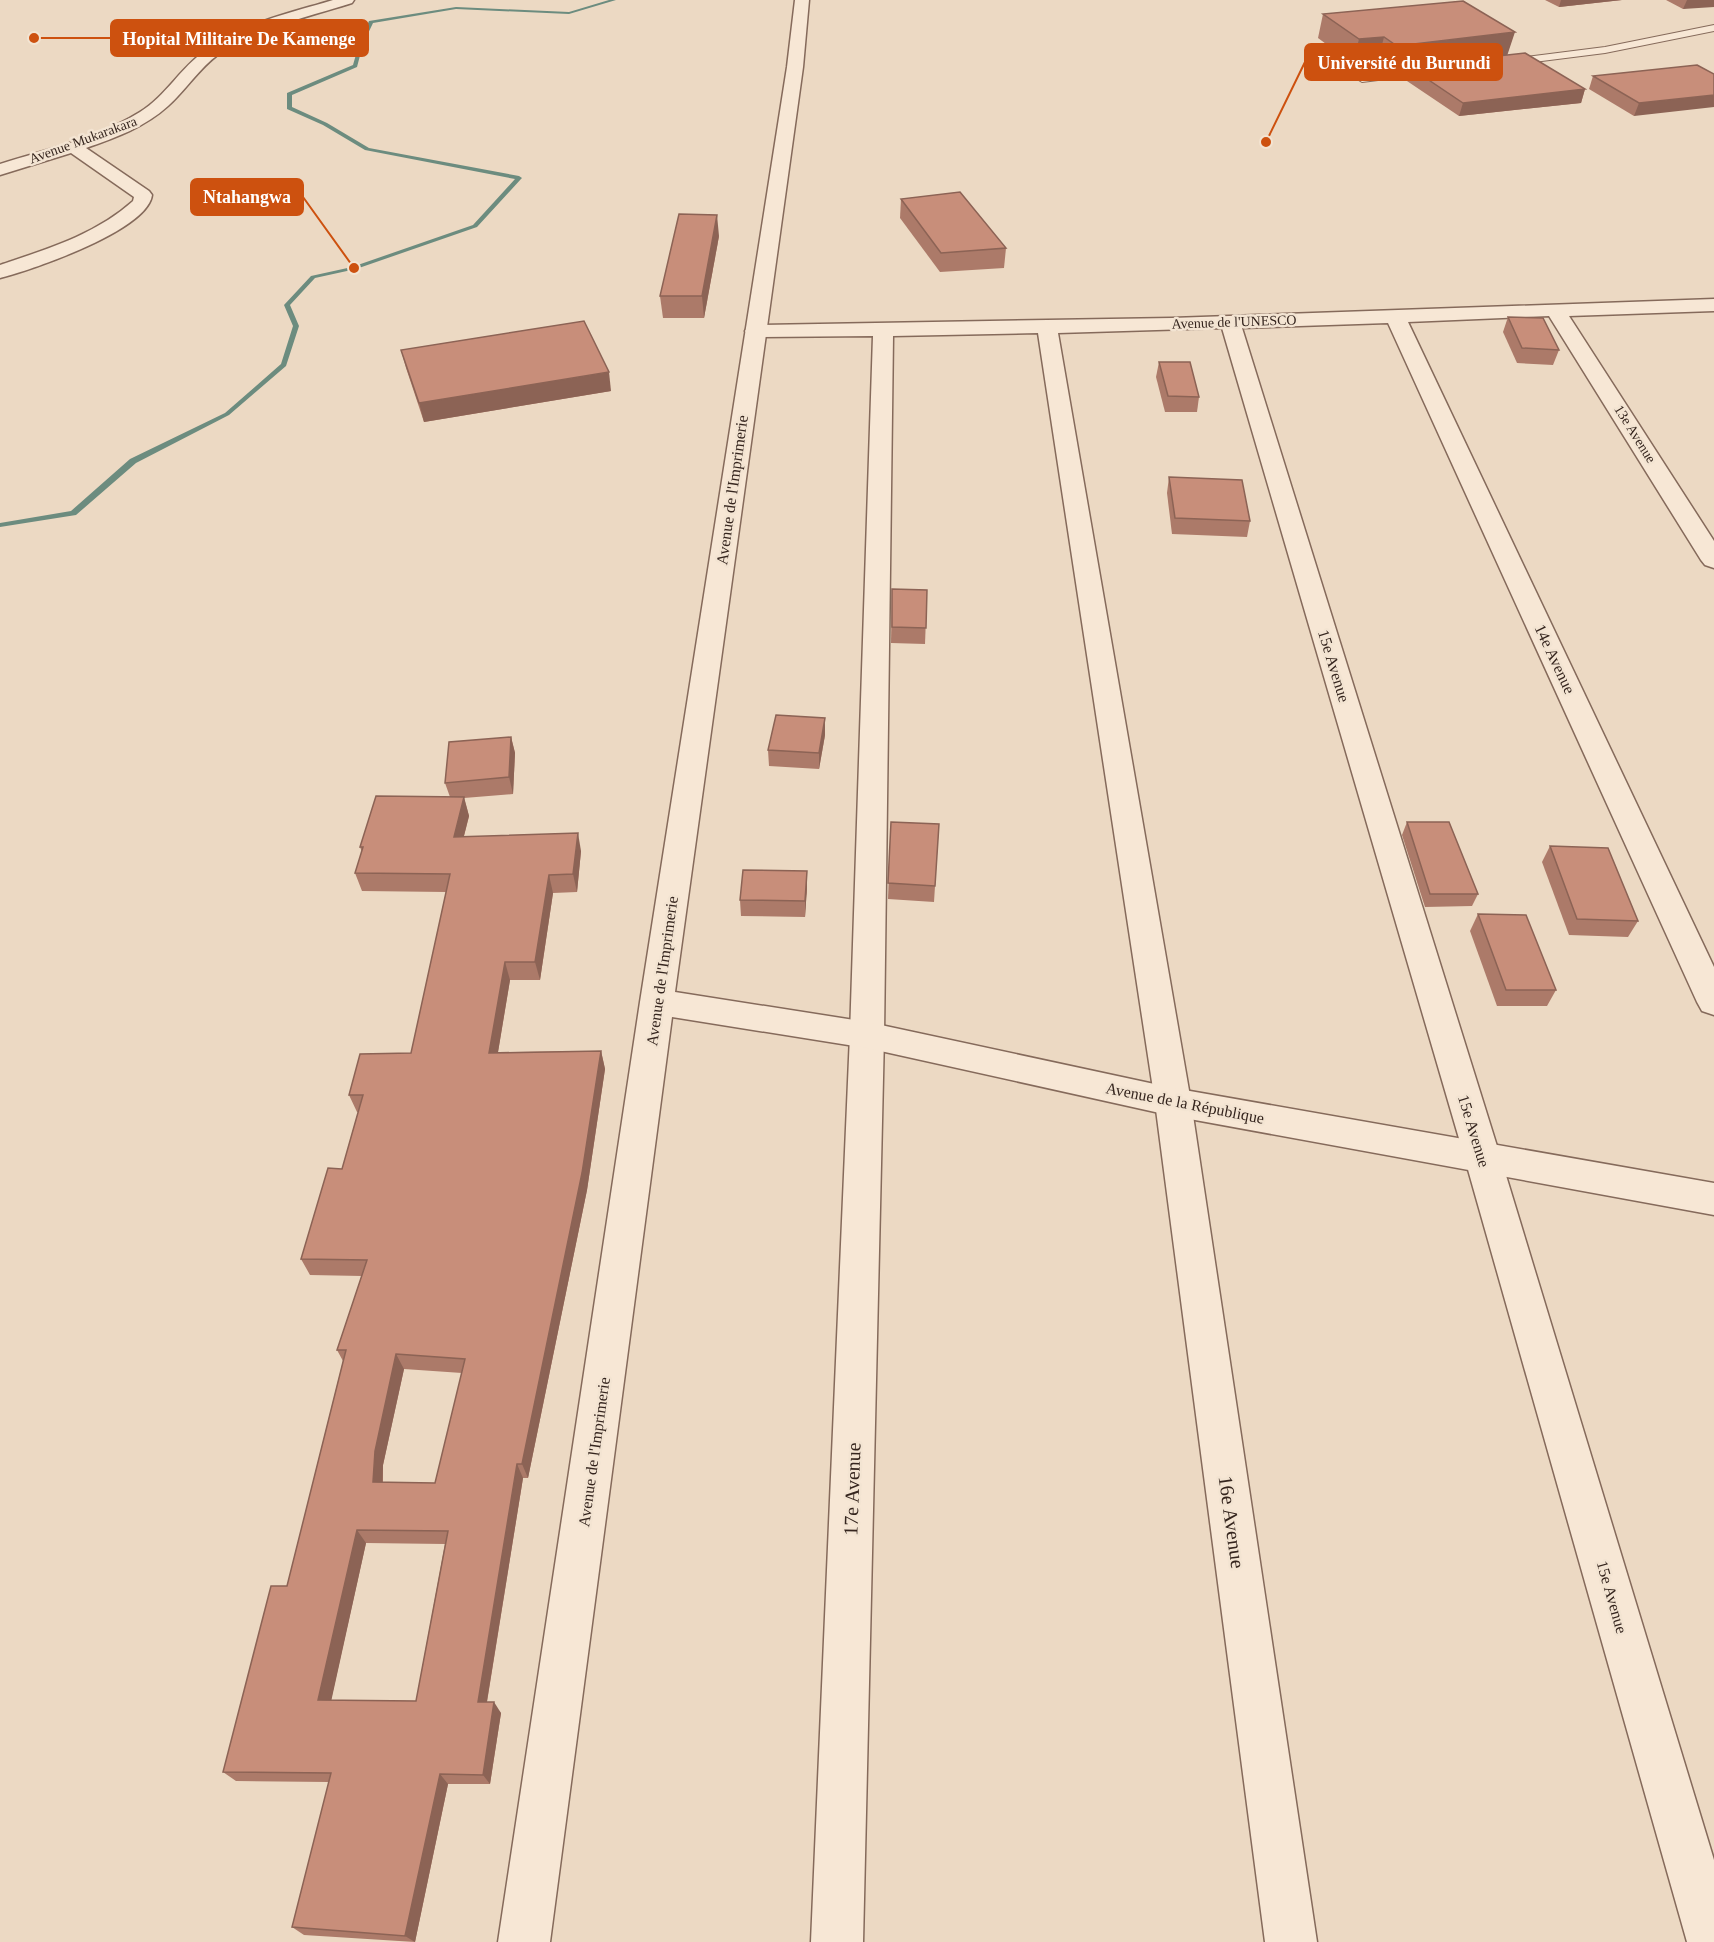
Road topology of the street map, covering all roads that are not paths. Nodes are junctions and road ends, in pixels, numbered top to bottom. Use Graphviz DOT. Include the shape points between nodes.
graph roads {
  1 [pos="347,0"];
  2 [pos="802,0"];
  3 [pos="1714,28"];
  4 [pos="1501,63"];
  5 [pos="1443,70"];
  6 [pos="1362,79"];
  7 [pos="72,146"];
  8 [pos="0,170"];
  9 [pos="0,272"];
  10 [pos="1714,305"];
  11 [pos="1555,309"];
  12 [pos="1395,316"];
  13 [pos="1230,322"];
  14 [pos="1047,327"];
  15 [pos="883,330"];
  16 [pos="755,331"];
  17 [pos="1714,560"];
  18 [pos="657,1002"];
  19 [pos="1714,1002"];
  20 [pos="867,1035"];
  21 [pos="1173,1102"];
  22 [pos="1483,1159"];
  23 [pos="1714,1199"];
  24 [pos="524,1942"];
  25 [pos="837,1942"];
  26 [pos="1291,1942"];
  27 [pos="1713,1942"];
  1 -- 7 [label="street, Avenue Mukarakara" via="222,46 200,61 147,115"];
  2 -- 16 [label="street, Avenue de l'Imprimerie"];
  3 -- 4 [label="lane" via="1605,50"];
  5 -- 6 [label="lane"];
  7 -- 8 [label="street, Avenue Mukarakara"];
  7 -- 9 [label="street" via="143,195 142,203 101,232"];
  10 -- 11 [label="street, Avenue de l'UNESCO"];
  11 -- 12 [label="street, Avenue de l'UNESCO"];
  11 -- 17 [label="street, 13e Avenue"];
  12 -- 13 [label="street, Avenue de l'UNESCO"];
  12 -- 19 [label="street, 14e Avenue"];
  13 -- 14 [label="street, Avenue de l'UNESCO"];
  13 -- 22 [label="street, 15e Avenue"];
  14 -- 15 [label="street, Avenue de l'UNESCO"];
  14 -- 21 [label="street, 16e Avenue"];
  15 -- 16 [label="street, Avenue de l'UNESCO"];
  15 -- 20 [label="street, 17e Avenue"];
  16 -- 18 [label="street, Avenue de l'Imprimerie"];
  18 -- 20 [label="street, Avenue de la République"];
  18 -- 24 [label="street, Avenue de l'Imprimerie"];
  20 -- 21 [label="street, Avenue de la République"];
  20 -- 25 [label="street, 17e Avenue"];
  21 -- 22 [label="street, Avenue de la République"];
  21 -- 26 [label="street, 16e Avenue"];
  22 -- 23 [label="street, Avenue de la République"];
  22 -- 27 [label="street, 15e Avenue"];
}
